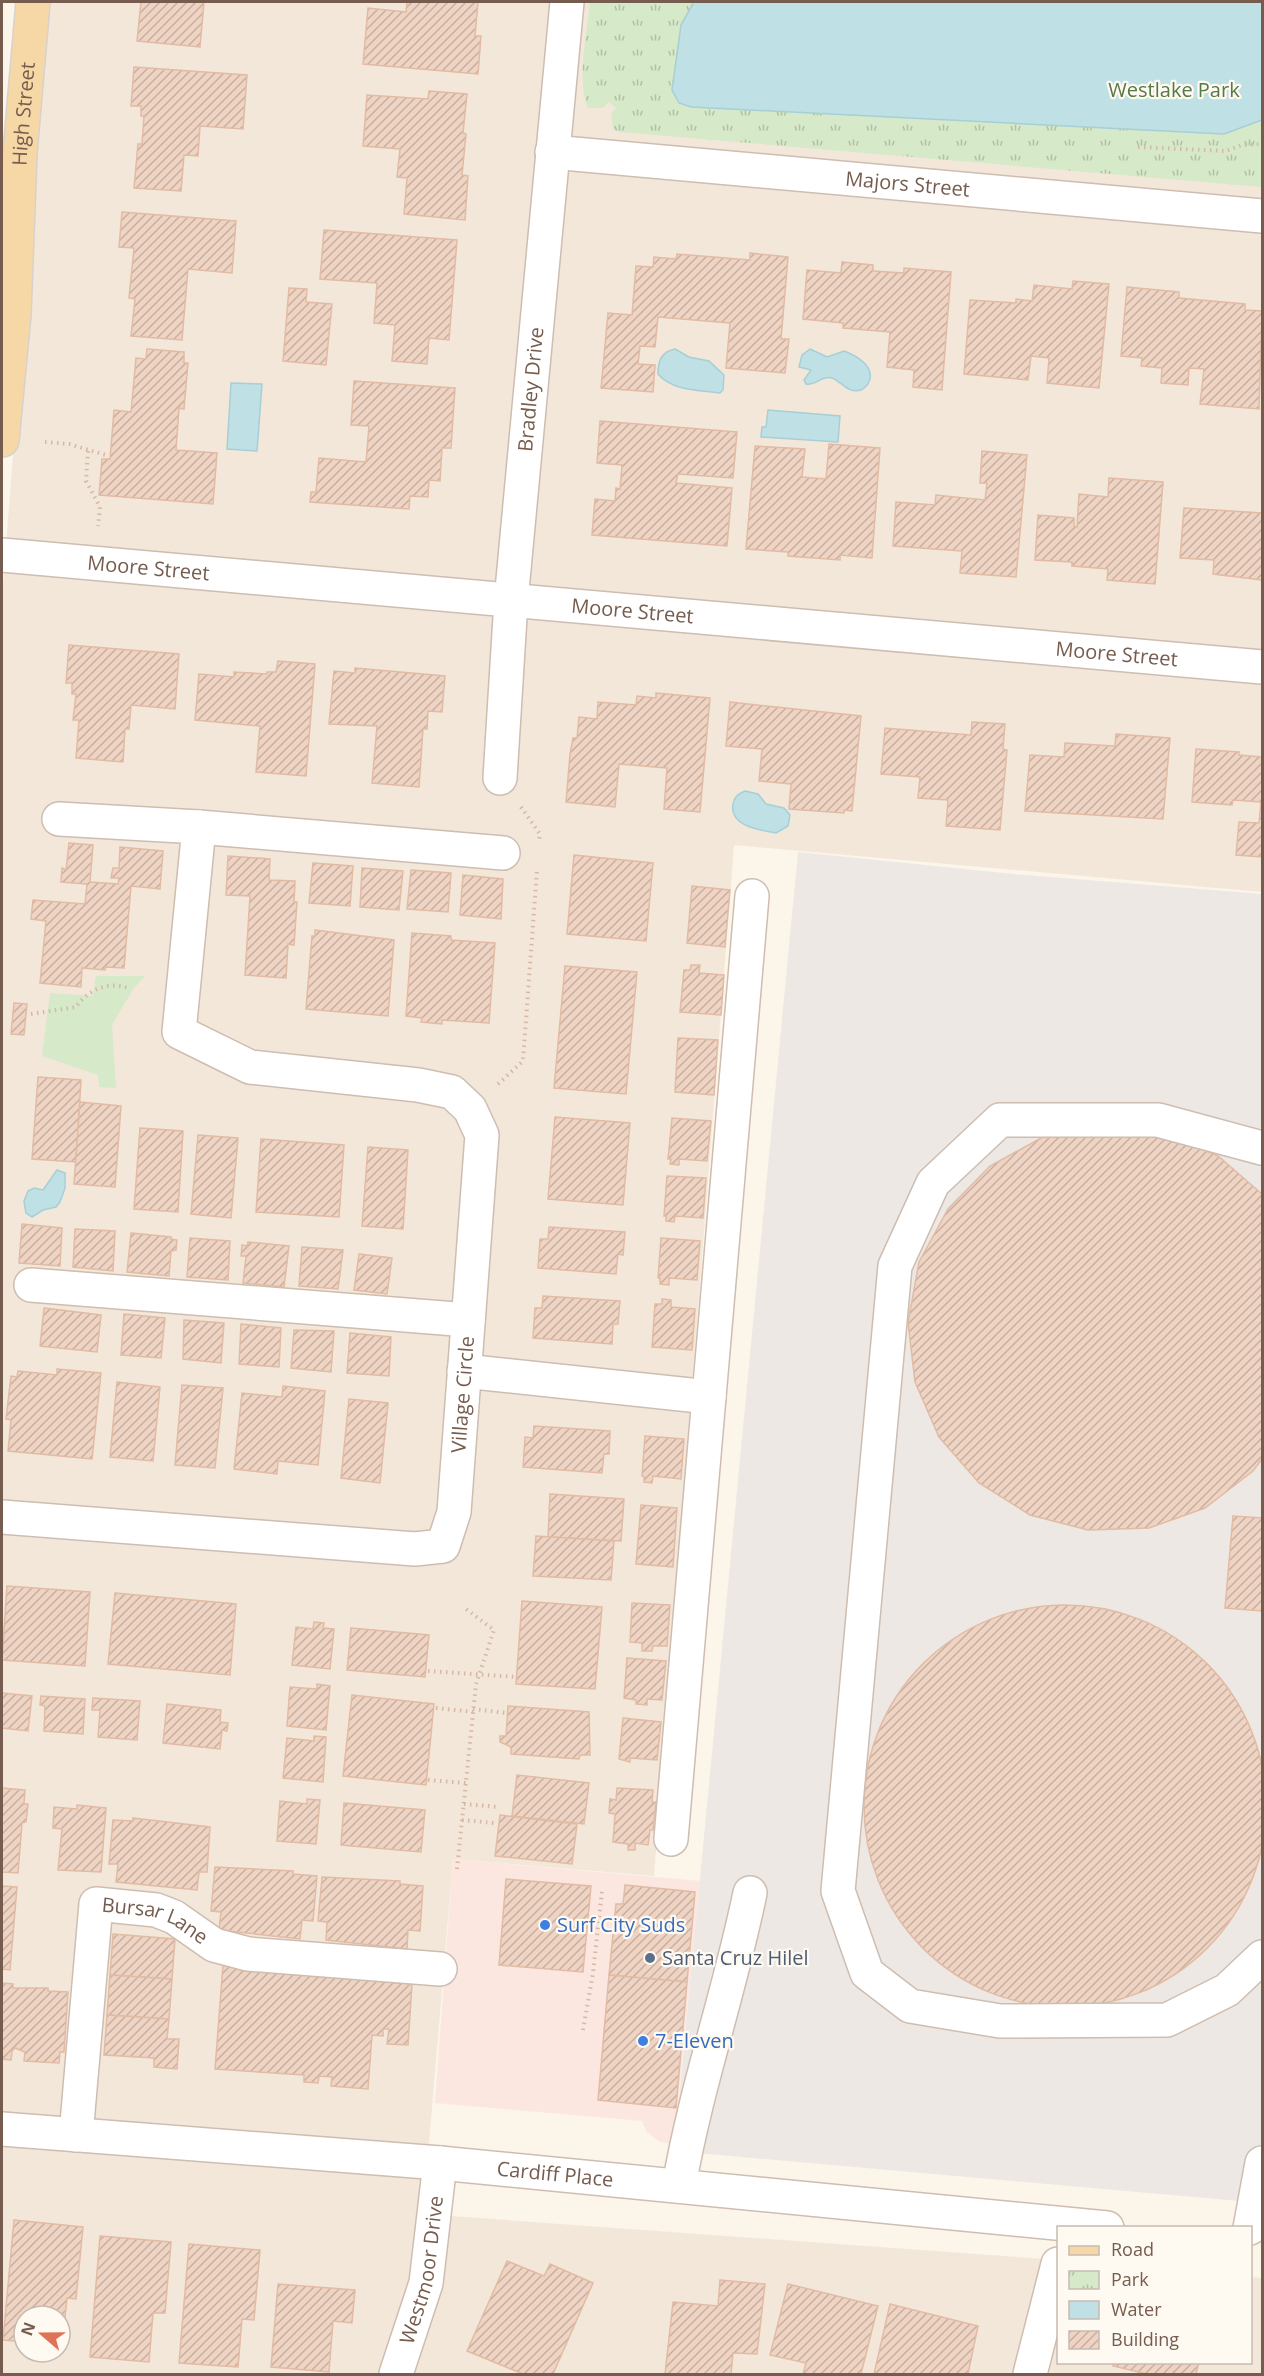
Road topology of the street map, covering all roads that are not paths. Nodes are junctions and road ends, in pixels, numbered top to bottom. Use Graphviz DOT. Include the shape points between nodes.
graph roads {
  1 [pos="33,2"];
  2 [pos="567,2"];
  3 [pos="552,152"];
  4 [pos="1263,216"];
  5 [pos="2,429"];
  6 [pos="2,555"];
  7 [pos="511,601"];
  8 [pos="1263,667"];
  9 [pos="500,778"];
  10 [pos="59,819"];
  11 [pos="199,827"];
  12 [pos="503,853"];
  13 [pos="752,896"];
  14 [pos="1263,1148"];
  15 [pos="31,1285"];
  16 [pos="468,1320"];
  17 [pos="464,1371"];
  18 [pos="709,1397"];
  19 [pos="2,1517"];
  20 [pos="671,1839"];
  21 [pos="750,1893"];
  22 [pos="1263,1957"];
  23 [pos="440,1969"];
  24 [pos="2,2129"];
  25 [pos="76,2135"];
  26 [pos="440,2163"];
  27 [pos="1263,2163"];
  28 [pos="679,2186"];
  29 [pos="1068,2225"];
  30 [pos="1250,2226"];
  31 [pos="1057,2272"];
  32 [pos="396,2374"];
  33 [pos="1030,2374"];
  1 -- 5 [label="main road, High Street" via="20,153 14,314"];
  2 -- 3 [label="street, Bradley Drive"];
  3 -- 4 [label="street, Majors Street"];
  3 -- 7 [label="street, Bradley Drive"];
  6 -- 7 [label="street, Moore Street"];
  7 -- 8 [label="street, Moore Street"];
  7 -- 9 [label="street, Bradley Drive"];
  10 -- 11 [label="street"];
  11 -- 12 [label="street"];
  11 -- 16 [label="street, Village Circle" via="179,1032 250,1067 418,1085 452,1092 471,1109 482,1135"];
  13 -- 18 [label="street"];
  14 -- 22 [label="street" via="1158,1120 1000,1120 933,1183 895,1266 838,1891 867,1973 910,2006 1000,2021 1167,2020 1227,1990"];
  15 -- 16 [label="street"];
  16 -- 17 [label="street, Village Circle"];
  17 -- 18 [label="street"];
  17 -- 19 [label="street, Village Circle" via="454,1512 443,1546 415,1549"];
  18 -- 20 [label="street"];
  21 -- 28 [label="street"];
  23 -- 25 [label="street, Bursar Lane" via="248,1954 214,1945 174,1917 156,1910 96,1904"];
  24 -- 25 [label="street, Cardiff Place"];
  25 -- 26 [label="street, Cardiff Place"];
  26 -- 28 [label="street, Cardiff Place"];
  26 -- 32 [label="street, Westmoor Drive" via="426,2283"];
  27 -- 30 [label="street"];
  28 -- 29 [label="street, Cardiff Place"];
  31 -- 33 [label="street"];
}
